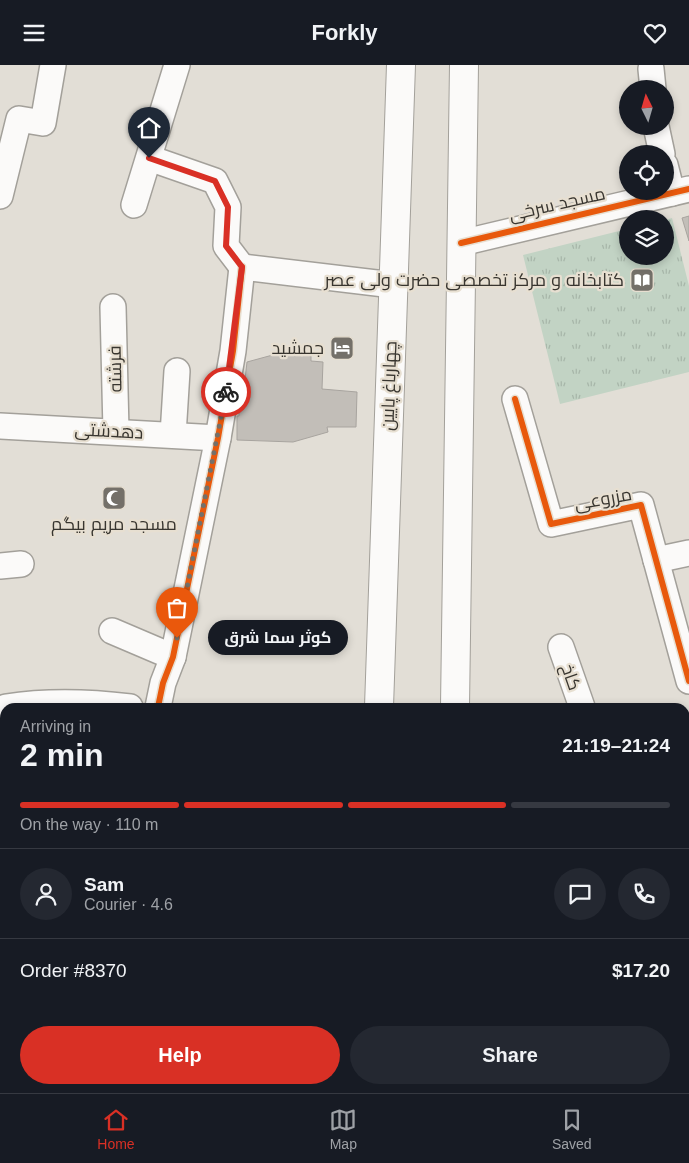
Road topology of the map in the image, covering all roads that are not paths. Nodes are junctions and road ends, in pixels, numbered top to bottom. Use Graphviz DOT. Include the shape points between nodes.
graph roads {
  1 [pos="54,65"];
  2 [pos="178,65"];
  3 [pos="401,65"];
  4 [pos="464,65"];
  5 [pos="149,158"];
  6 [pos="680,191"];
  7 [pos="0,196"];
  8 [pos="134,205"];
  9 [pos="461,243"];
  10 [pos="242,267"];
  11 [pos="393,285"];
  12 [pos="113,307"];
  13 [pos="177,371"];
  14 [pos="515,399"];
  15 [pos="0,426"];
  16 [pos="116,431"];
  17 [pos="173,435"];
  18 [pos="218,438"];
  19 [pos="689,553"];
  20 [pos="656,560"];
  21 [pos="112,631"];
  22 [pos="561,647"];
  23 [pos="173,657"];
  24 [pos="689,681"];
  25 [pos="159,703"];
  26 [pos="379,703"];
  27 [pos="455,703"];
  28 [pos="582,703"];
  1 -- 7 [label="street" via="43,123 19,119"];
  2 -- 5 [label="street"];
  3 -- 11 [label="main road, چهارباغ پایین"];
  4 -- 9 [label="main road"];
  5 -- 8 [label="street"];
  5 -- 10 [label="street" via="215,181 228,207 226,246"];
  6 -- 9 [label="street, مسجد سرخی"];
  9 -- 27 [label="main road"];
  10 -- 11 [label="street"];
  10 -- 18 [label="street" via="233,351"];
  11 -- 26 [label="main road, چهارباغ پایین"];
  12 -- 16 [label="street, فرشته"];
  13 -- 17 [label="street"];
  14 -- 20 [label="street, مزروعی" via="551,524 641,505"];
  15 -- 16 [label="street, دهدشتی"];
  16 -- 17 [label="street, دهدشتی"];
  17 -- 18 [label="street, دهدشتی"];
  18 -- 23 [label="street"];
  19 -- 20 [label="street"];
  20 -- 24 [label="street, مزروعی"];
  21 -- 23 [label="street"];
  22 -- 28 [label="street, کاخ" via="580,676"];
  23 -- 25 [label="street"];
}
